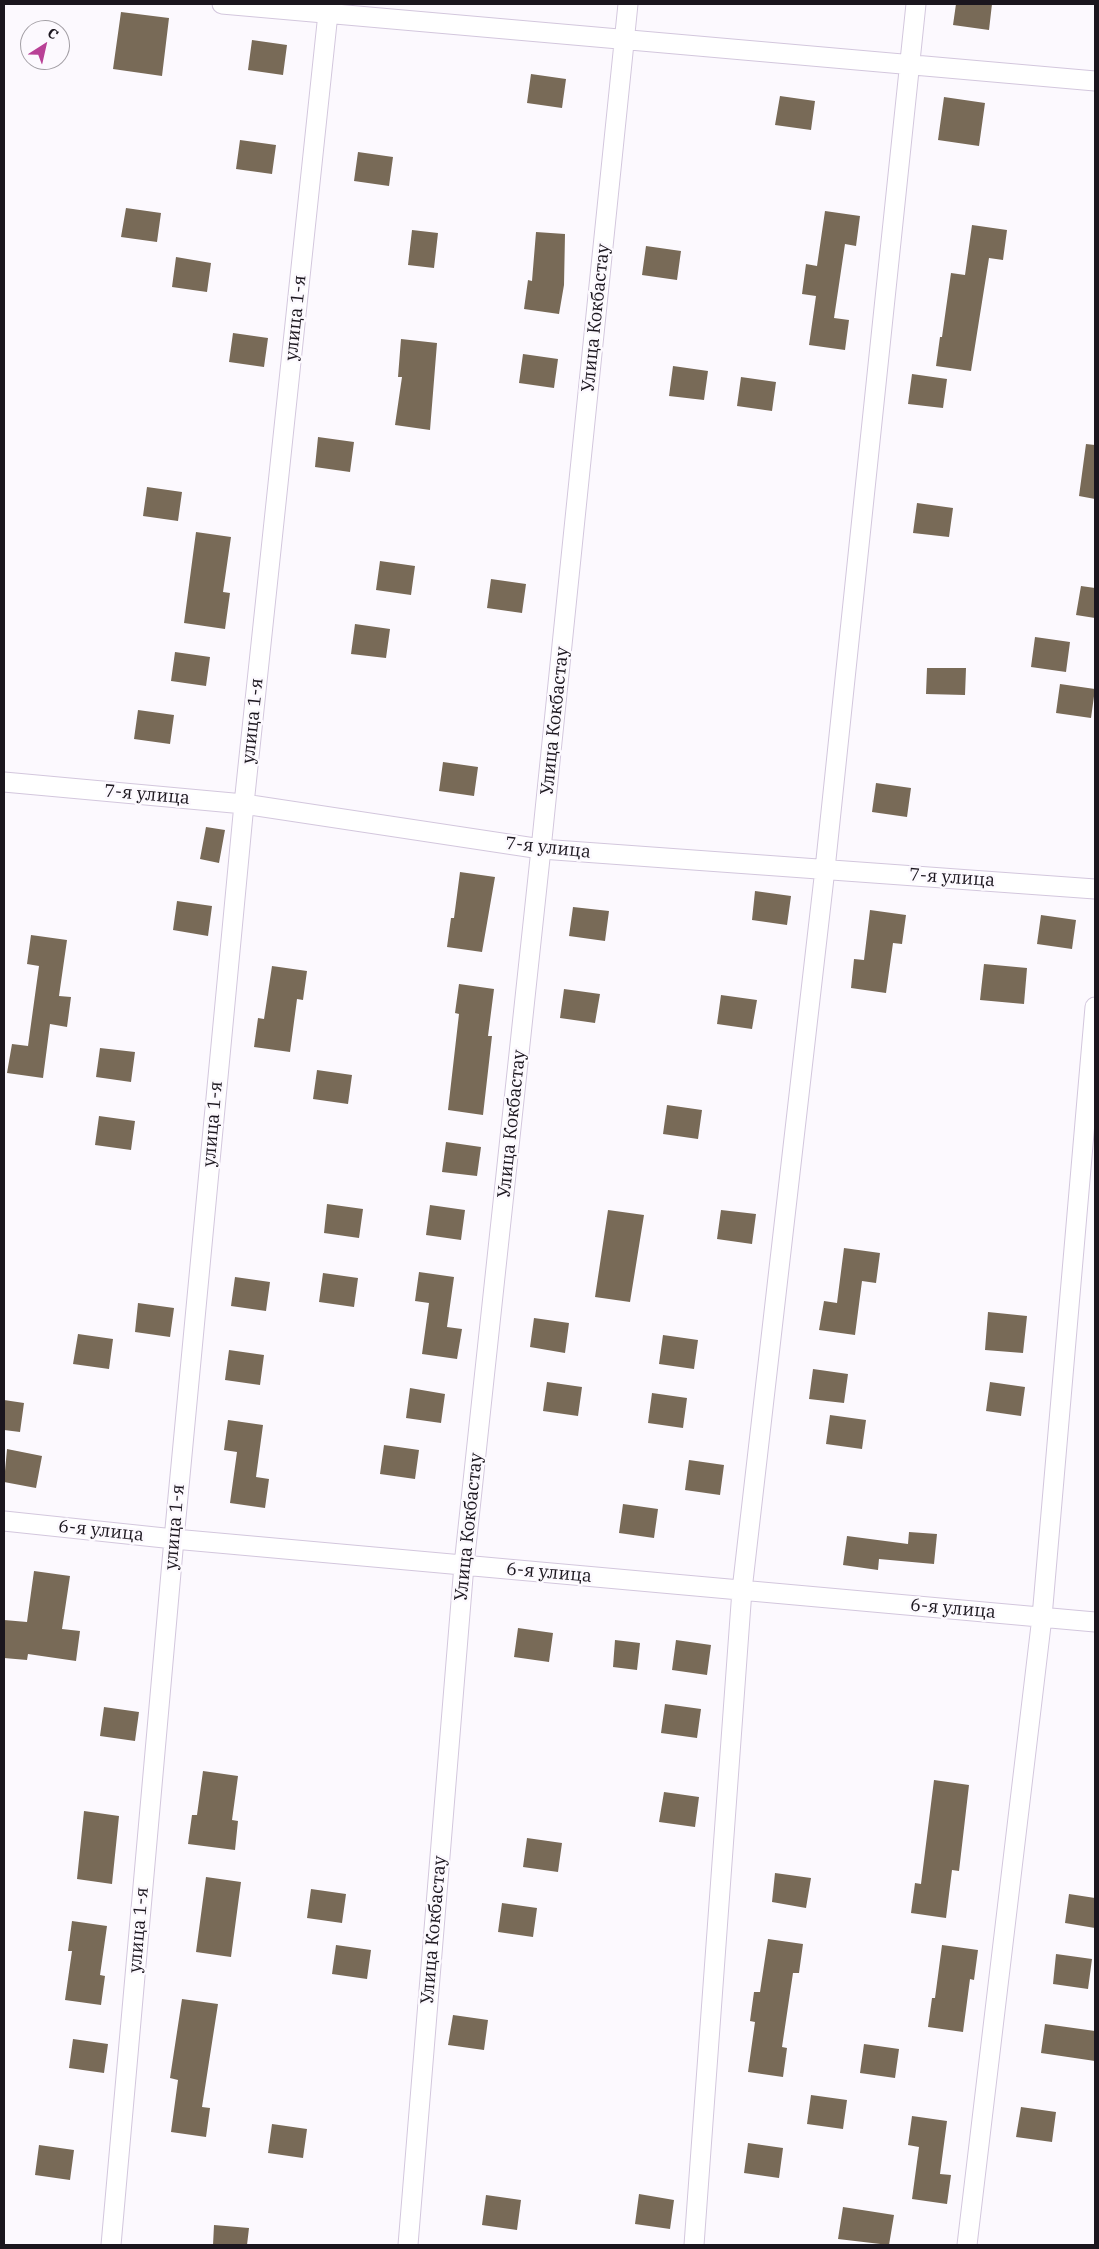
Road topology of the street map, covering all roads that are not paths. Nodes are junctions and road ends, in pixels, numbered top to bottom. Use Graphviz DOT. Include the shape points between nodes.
graph roads {
  1 [pos="222,4"];
  2 [pos="628,4"];
  3 [pos="916,4"];
  4 [pos="329,8"];
  5 [pos="625,40"];
  6 [pos="911,65"];
  7 [pos="1095,81"];
  8 [pos="4,782"];
  9 [pos="244,804"];
  10 [pos="541,849"];
  11 [pos="825,869"];
  12 [pos="1095,889"];
  13 [pos="1095,1007"];
  14 [pos="4,1521"];
  15 [pos="174,1539"];
  16 [pos="464,1565"];
  17 [pos="742,1590"];
  18 [pos="1042,1616"];
  19 [pos="1095,1622"];
  20 [pos="110,2245"];
  21 [pos="408,2245"];
  22 [pos="694,2245"];
  23 [pos="967,2245"];
  1 -- 4 [label="street"];
  2 -- 5 [label="street, Улица Кокбастау"];
  3 -- 6 [label="street"];
  4 -- 5 [label="street"];
  4 -- 9 [label="street, улица 1-я"];
  5 -- 6 [label="street"];
  5 -- 10 [label="street, Улица Кокбастау"];
  6 -- 7 [label="street"];
  6 -- 11 [label="street"];
  8 -- 9 [label="street, 7-я улица"];
  9 -- 10 [label="street, 7-я улица"];
  9 -- 15 [label="street, улица 1-я"];
  10 -- 11 [label="street, 7-я улица"];
  10 -- 16 [label="street, Улица Кокбастау"];
  11 -- 12 [label="street, 7-я улица"];
  11 -- 17 [label="street"];
  13 -- 18 [label="street"];
  14 -- 15 [label="street, 6-я улица"];
  15 -- 16 [label="street, 6-я улица"];
  15 -- 20 [label="street, улица 1-я"];
  16 -- 17 [label="street, 6-я улица"];
  16 -- 21 [label="street, Улица Кокбастау"];
  17 -- 18 [label="street, 6-я улица"];
  17 -- 22 [label="street"];
  18 -- 19 [label="street, 6-я улица"];
  18 -- 23 [label="street"];
}
